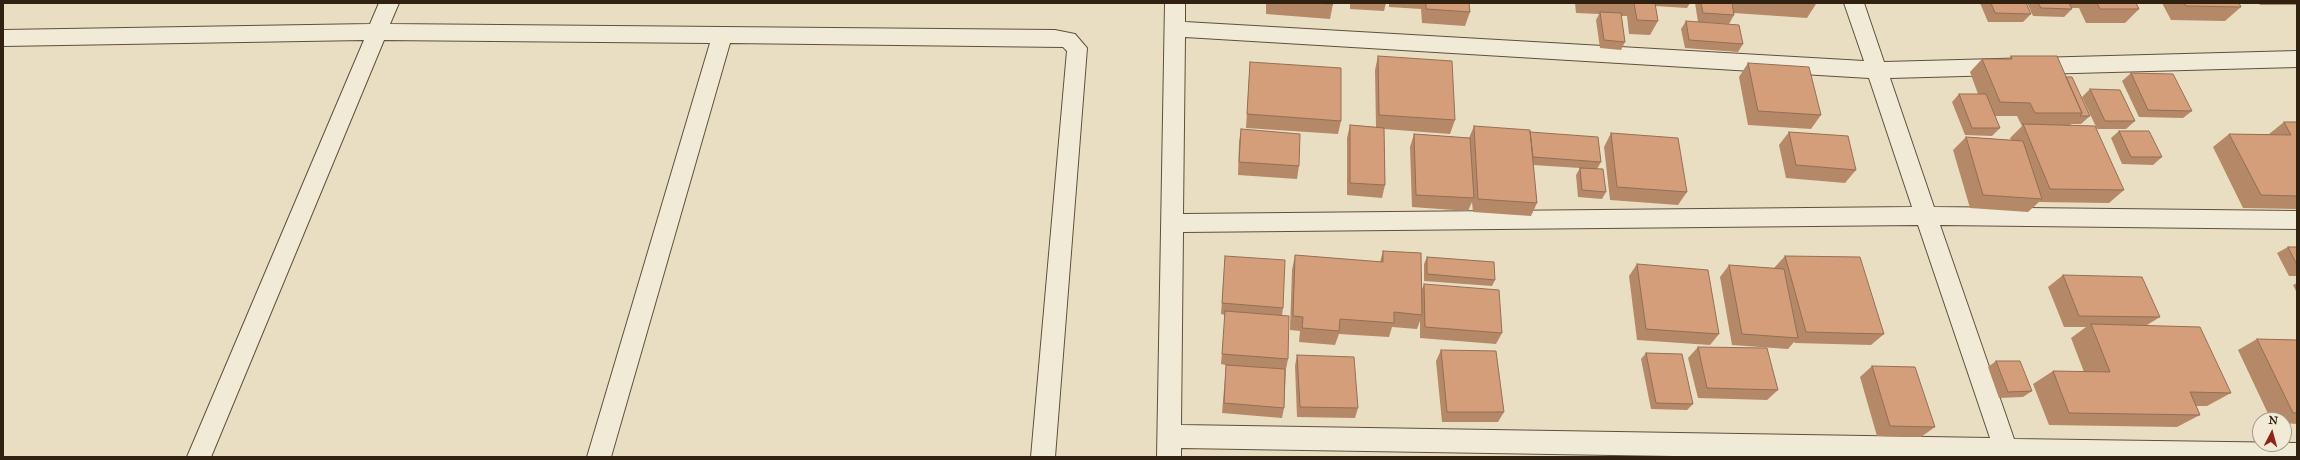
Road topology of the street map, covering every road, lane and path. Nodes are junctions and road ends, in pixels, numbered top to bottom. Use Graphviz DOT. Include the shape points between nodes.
graph roads {
  1 [pos="390,3"];
  2 [pos="1175,3"];
  3 [pos="1854,3"];
  4 [pos="1175,29"];
  5 [pos="378,32"];
  6 [pos="722,35"];
  7 [pos="3,38"];
  8 [pos="2297,58"];
  9 [pos="1875,70"];
  10 [pos="1927,216"];
  11 [pos="2297,220"];
  12 [pos="1172,223"];
  13 [pos="1169,446"];
  14 [pos="2008,454"];
  15 [pos="2297,455"];
  16 [pos="199,457"];
  17 [pos="599,457"];
  18 [pos="1043,457"];
  1 -- 5 [label="street"];
  2 -- 4 [label="street"];
  3 -- 9 [label="street"];
  4 -- 9 [label="street"];
  4 -- 12 [label="street"];
  5 -- 6 [label="street"];
  5 -- 7 [label="street"];
  5 -- 16 [label="street"];
  6 -- 17 [label="street"];
  6 -- 18 [label="street" via="1055,38 1068,40 1077,48"];
  8 -- 9 [label="street"];
  9 -- 10 [label="street"];
  10 -- 11 [label="street"];
  10 -- 12 [label="street"];
  10 -- 14 [label="street"];
  12 -- 13 [label="street"];
  13 -- 14 [label="street"];
  14 -- 15 [label="street"];
}
